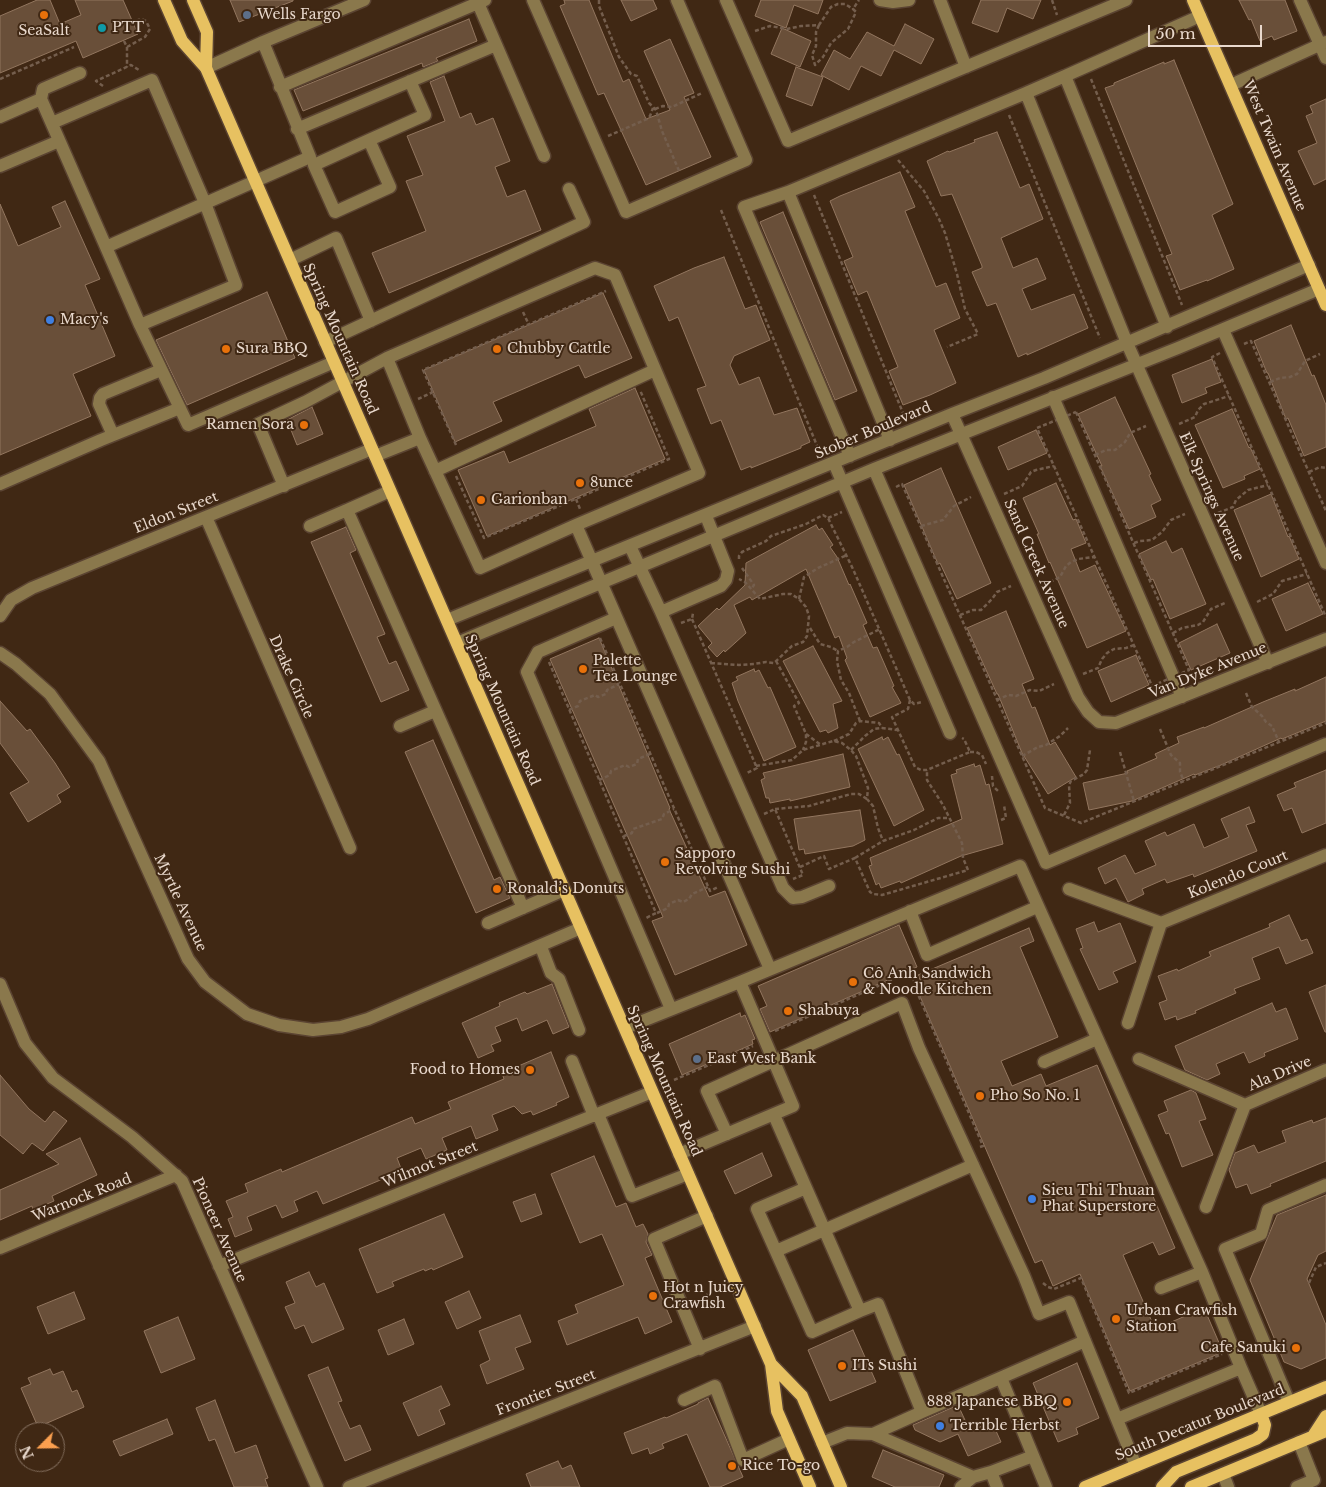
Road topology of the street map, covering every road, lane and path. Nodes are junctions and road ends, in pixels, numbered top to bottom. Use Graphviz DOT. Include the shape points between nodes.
graph roads {
  1 [pos="164,0"];
  2 [pos="193,0"];
  3 [pos="364,0"];
  4 [pos="532,0"];
  5 [pos="599,0"];
  6 [pos="677,0"];
  7 [pos="726,0"];
  8 [pos="860,0"];
  9 [pos="880,0"];
  10 [pos="909,0"];
  11 [pos="940,0"];
  12 [pos="1126,0"];
  13 [pos="1193,0"];
  14 [pos="1300,0"];
  15 [pos="482,2"];
  16 [pos="340,5"];
  17 [pos="853,9"];
  18 [pos="1200,16"];
  19 [pos="135,21"];
  20 [pos="818,25"];
  21 [pos="742,38"];
  22 [pos="124,42"];
  23 [pos="263,42"];
  24 [pos="1323,43"];
  25 [pos="74,46"];
  26 [pos="496,46"];
  27 [pos="127,47"];
  28 [pos="1326,58"];
  29 [pos="127,67"];
  30 [pos="966,67"];
  31 [pos="206,68"];
  32 [pos="80,72"];
  33 [pos="1065,76"];
  34 [pos="1090,76"];
  35 [pos="0,79"];
  36 [pos="152,80"];
  37 [pos="410,81"];
  38 [pos="1231,85"];
  39 [pos="280,87"];
  40 [pos="714,87"];
  41 [pos="1026,93"];
  42 [pos="117,95"];
  43 [pos="41,99"];
  44 [pos="654,108"];
  45 [pos="1007,110"];
  46 [pos="0,117"];
  47 [pos="52,123"];
  48 [pos="297,129"];
  49 [pos="369,140"];
  50 [pos="60,141"];
  51 [pos="595,142"];
  52 [pos="544,156"];
  53 [pos="895,157"];
  54 [pos="312,161"];
  55 [pos="0,166"];
  56 [pos="255,181"];
  57 [pos="686,186"];
  58 [pos="568,189"];
  59 [pos="812,191"];
  60 [pos="788,192"];
  61 [pos="205,203"];
  62 [pos="720,210"];
  63 [pos="106,247"];
  64 [pos="290,260"];
  65 [pos="1309,265"];
  66 [pos="610,289"];
  67 [pos="1319,289"];
  68 [pos="1182,305"];
  69 [pos="1326,305"];
  70 [pos="371,321"];
  71 [pos="140,324"];
  72 [pos="1167,327"];
  73 [pos="1223,330"];
  74 [pos="1100,338"];
  75 [pos="325,342"];
  76 [pos="1127,343"];
  77 [pos="947,347"];
  78 [pos="1232,349"];
  79 [pos="1320,354"];
  80 [pos="388,358"];
  81 [pos="334,362"];
  82 [pos="1137,364"];
  83 [pos="162,370"];
  84 [pos="655,370"];
  85 [pos="342,381"];
  86 [pos="1270,382"];
  87 [pos="637,385"];
  88 [pos="1229,396"];
  89 [pos="1054,397"];
  90 [pos="180,408"];
  91 [pos="952,414"];
  92 [pos="1062,417"];
  93 [pos="905,418"];
  94 [pos="1179,424"];
  95 [pos="1146,426"];
  96 [pos="962,433"];
  97 [pos="114,435"];
  98 [pos="420,438"];
  99 [pos="890,440"];
  100 [pos="456,445"];
  101 [pos="374,453"];
  102 [pos="820,453"];
  103 [pos="1095,455"];
  104 [pos="850,456"];
  105 [pos="834,464"];
  106 [pos="1054,466"];
  107 [pos="1326,468"];
  108 [pos="874,469"];
  109 [pos="435,471"];
  110 [pos="455,472"];
  111 [pos="1309,472"];
  112 [pos="843,483"];
  113 [pos="0,484"];
  114 [pos="1268,485"];
  115 [pos="284,486"];
  116 [pos="390,491"];
  117 [pos="1004,494"];
  118 [pos="971,497"];
  119 [pos="347,510"];
  120 [pos="1326,510"];
  121 [pos="1218,513"];
  122 [pos="1185,514"];
  123 [pos="706,516"];
  124 [pos="206,517"];
  125 [pos="576,525"];
  126 [pos="310,526"];
  127 [pos="921,526"];
  128 [pos="714,537"];
  129 [pos="1134,543"];
  130 [pos="630,546"];
  131 [pos="846,555"];
  132 [pos="1094,556"];
  133 [pos="592,561"];
  134 [pos="1326,563"];
  135 [pos="640,567"];
  136 [pos="1307,574"];
  137 [pos="738,579"];
  138 [pos="601,582"];
  139 [pos="1044,585"];
  140 [pos="1010,586"];
  141 [pos="751,589"];
  142 [pos="799,598"];
  143 [pos="1257,602"];
  144 [pos="1225,603"];
  145 [pos="661,612"];
  146 [pos="694,612"];
  147 [pos="960,615"];
  148 [pos="0,616"];
  149 [pos="1326,617"];
  150 [pos="616,618"];
  151 [pos="692,619"];
  152 [pos="447,620"];
  153 [pos="595,627"];
  154 [pos="809,628"];
  155 [pos="668,629"];
  156 [pos="880,629"];
  157 [pos="1173,633"];
  158 [pos="1326,639"];
  159 [pos="457,643"];
  160 [pos="1134,645"];
  161 [pos="543,649"];
  162 [pos="838,650"];
  163 [pos="0,653"];
  164 [pos="776,661"];
  165 [pos="711,663"];
  166 [pos="1268,663"];
  167 [pos="1082,674"];
  168 [pos="1174,677"];
  169 [pos="620,684"];
  170 [pos="1054,684"];
  171 [pos="1246,693"];
  172 [pos="935,697"];
  173 [pos="1182,697"];
  174 [pos="910,700"];
  175 [pos="997,700"];
  176 [pos="435,710"];
  177 [pos="569,710"];
  178 [pos="860,721"];
  179 [pos="1099,722"];
  180 [pos="400,726"];
  181 [pos="882,728"];
  182 [pos="1068,728"];
  183 [pos="1160,729"];
  184 [pos="897,730"];
  185 [pos="950,733"];
  186 [pos="806,734"];
  187 [pos="833,741"];
  188 [pos="1278,742"];
  189 [pos="1326,744"];
  190 [pos="821,745"];
  191 [pos="804,750"];
  192 [pos="851,750"];
  193 [pos="1090,750"];
  194 [pos="970,752"];
  195 [pos="1120,752"];
  196 [pos="650,754"];
  197 [pos="1022,756"];
  198 [pos="756,766"];
  199 [pos="927,770"];
  200 [pos="599,780"];
  201 [pos="1184,781"];
  202 [pos="749,782"];
  203 [pos="1000,794"];
  204 [pos="867,799"];
  205 [pos="1002,799"];
  206 [pos="1134,801"];
  207 [pos="674,809"];
  208 [pos="775,809"];
  209 [pos="762,814"];
  210 [pos="1064,816"];
  211 [pos="949,818"];
  212 [pos="1001,820"];
  213 [pos="624,836"];
  214 [pos="883,841"];
  215 [pos="350,848"];
  216 [pos="1326,856"];
  217 [pos="855,858"];
  218 [pos="800,867"];
  219 [pos="731,881"];
  220 [pos="782,884"];
  221 [pos="828,886"];
  222 [pos="708,887"];
  223 [pos="1069,889"];
  224 [pos="564,890"];
  225 [pos="1038,906"];
  226 [pos="523,908"];
  227 [pos="910,911"];
  228 [pos="656,913"];
  229 [pos="488,923"];
  230 [pos="1161,923"];
  231 [pos="649,926"];
  232 [pos="581,928"];
  233 [pos="541,947"];
  234 [pos="770,969"];
  235 [pos="740,982"];
  236 [pos="0,984"];
  237 [pos="671,1009"];
  238 [pos="1128,1023"];
  239 [pos="624,1028"];
  240 [pos="579,1030"];
  241 [pos="1098,1039"];
  242 [pos="753,1041"];
  243 [pos="1139,1059"];
  244 [pos="572,1061"];
  245 [pos="775,1061"];
  246 [pos="1044,1062"];
  247 [pos="1326,1070"];
  248 [pos="674,1080"];
  249 [pos="652,1092"];
  250 [pos="1245,1105"];
  251 [pos="774,1114"];
  252 [pos="596,1115"];
  253 [pos="727,1134"];
  254 [pos="680,1154"];
  255 [pos="973,1165"];
  256 [pos="688,1174"];
  257 [pos="176,1175"];
  258 [pos="1326,1185"];
  259 [pos="806,1188"];
  260 [pos="1206,1207"];
  261 [pos="706,1216"];
  262 [pos="824,1229"];
  263 [pos="0,1248"];
  264 [pos="776,1251"];
  265 [pos="1326,1263"];
  266 [pos="220,1266"];
  267 [pos="1202,1272"];
  268 [pos="1309,1283"];
  269 [pos="1161,1288"];
  270 [pos="860,1311"];
  271 [pos="754,1326"];
  272 [pos="1085,1341"];
  273 [pos="700,1349"];
  274 [pos="772,1364"];
  275 [pos="1241,1368"];
  276 [pos="1001,1378"];
  277 [pos="1326,1387"];
  278 [pos="684,1400"];
  279 [pos="1290,1402"];
  280 [pos="922,1412"];
  281 [pos="1261,1414"];
  282 [pos="1326,1416"];
  283 [pos="1117,1419"];
  284 [pos="1326,1431"];
  285 [pos="873,1434"];
  286 [pos="1313,1436"];
  287 [pos="789,1439"];
  288 [pos="1299,1442"];
  289 [pos="822,1443"];
  290 [pos="1033,1456"];
  291 [pos="1136,1466"];
  292 [pos="991,1472"];
  293 [pos="1223,1474"];
  294 [pos="972,1477"];
  295 [pos="807,1486"];
  296 [pos="316,1487"];
  297 [pos="349,1487"];
  298 [pos="841,1487"];
  299 [pos="962,1487"];
  300 [pos="997,1487"];
  301 [pos="1046,1487"];
  302 [pos="1085,1487"];
  303 [pos="1162,1487"];
  304 [pos="1191,1487"];
  305 [pos="1228,1487"];
  306 [pos="1297,1487"];
  1 -- 31 [label="main road, Spring Mountain Road" via="182,41"];
  2 -- 31 [label="main road, Spring Mountain Road" via="207,32"];
  3 -- 16 [label="street"];
  4 -- 51 [label="street"];
  5 -- 44 [label="path" via="619,57 631,74 637,76"];
  6 -- 40 [label="street"];
  7 -- 21 [label="street"];
  8 -- 17 [label="path"];
  9 -- 10 [label="street"];
  11 -- 30 [label="street"];
  12 -- 30 [label="street"];
  13 -- 18 [label="main road, West Twain Avenue"];
  14 -- 24 [label="street"];
  15 -- 26 [label="street"];
  15 -- 39 [label="street"];
  16 -- 23 [label="street"];
  17 -- 20 [label="path" via="845,4 831,7"];
  17 -- 20 [label="path" via="856,12 848,29 831,43 815,65 812,55"];
  18 -- 33 [label="street"];
  18 -- 38 [label="main road, West Twain Avenue"];
  19 -- 27 [label="path" via="146,21 150,29 145,37"];
  20 -- 21 [label="path" via="787,29 770,26"];
  21 -- 30 [label="street" via="788,141"];
  22 -- 27 [label="path"];
  23 -- 31 [label="street"];
  23 -- 39 [label="street"];
  24 -- 28 [label="street"];
  24 -- 38 [label="street"];
  25 -- 35 [label="path"];
  26 -- 37 [label="street"];
  26 -- 52 [label="street"];
  27 -- 29 [label="path"];
  29 -- 36 [label="path" via="132,65"];
  29 -- 42 [label="path" via="96,81"];
  31 -- 56 [label="main road, Spring Mountain Road"];
  32 -- 43 [label="street" via="42,89"];
  33 -- 41 [label="street"];
  33 -- 72 [label="street"];
  34 -- 68 [label="path"];
  36 -- 42 [label="street"];
  36 -- 61 [label="street"];
  37 -- 48 [label="street"];
  37 -- 49 [label="street" via="425,115"];
  38 -- 65 [label="main road, West Twain Avenue"];
  39 -- 48 [label="street"];
  40 -- 44 [label="path" via="672,107"];
  40 -- 57 [label="street" via="746,160"];
  41 -- 60 [label="street"];
  41 -- 76 [label="street, Elk Springs Avenue"];
  42 -- 47 [label="street"];
  43 -- 46 [label="street"];
  43 -- 47 [label="street"];
  44 -- 51 [label="path" via="647,119"];
  44 -- 57 [label="path"];
  45 -- 74 [label="path"];
  47 -- 50 [label="street"];
  48 -- 54 [label="street"];
  49 -- 54 [label="street"];
  49 -- 54 [label="street" via="390,187 335,212"];
  50 -- 55 [label="street"];
  50 -- 63 [label="street"];
  51 -- 57 [label="street" via="626,212"];
  53 -- 77 [label="path" via="924,191 939,219 966,309 978,334"];
  54 -- 56 [label="street"];
  56 -- 61 [label="street"];
  56 -- 64 [label="main road, Spring Mountain Road"];
  58 -- 70 [label="street" via="584,222"];
  59 -- 93 [label="path"];
  60 -- 99 [label="street"];
  60 -- 104 [label="street" via="744,207"];
  61 -- 63 [label="street"];
  61 -- 71 [label="street" via="236,285"];
  62 -- 102 [label="path"];
  63 -- 71 [label="street"];
  64 -- 70 [label="street" via="336,238"];
  64 -- 75 [label="main road, Spring Mountain Road"];
  65 -- 67 [label="main road, West Twain Avenue"];
  65 -- 72 [label="street, Stober Boulevard"];
  66 -- 100 [label="path" via="424,370"];
  67 -- 69 [label="main road, West Twain Avenue"];
  67 -- 73 [label="street"];
  70 -- 75 [label="street"];
  71 -- 83 [label="street"];
  72 -- 76 [label="street, Stober Boulevard"];
  73 -- 78 [label="street"];
  73 -- 82 [label="street"];
  75 -- 81 [label="main road, Spring Mountain Road"];
  76 -- 82 [label="street, Elk Springs Avenue"];
  76 -- 91 [label="street, Stober Boulevard"];
  78 -- 86 [label="path" via="1251,341"];
  78 -- 88 [label="path" via="1212,357"];
  78 -- 134 [label="street"];
  79 -- 86 [label="path" via="1305,361 1297,374"];
  80 -- 84 [label="street" via="595,268 615,275"];
  80 -- 85 [label="street"];
  80 -- 98 [label="street"];
  81 -- 85 [label="main road, Spring Mountain Road"];
  81 -- 90 [label="street" via="188,426"];
  82 -- 89 [label="street"];
  82 -- 166 [label="street, Elk Springs Avenue"];
  83 -- 90 [label="street"];
  83 -- 97 [label="street" via="100,398"];
  84 -- 109 [label="street"];
  84 -- 125 [label="street" via="699,473"];
  85 -- 101 [label="main road, Spring Mountain Road"];
  85 -- 115 [label="street" via="258,424"];
  86 -- 111 [label="path"];
  87 -- 110 [label="path" via="669,458 484,538"];
  88 -- 94 [label="path" via="1204,404 1195,417"];
  88 -- 114 [label="path"];
  89 -- 92 [label="street"];
  89 -- 96 [label="street"];
  90 -- 97 [label="street"];
  91 -- 96 [label="street, Sand Creek Avenue"];
  91 -- 99 [label="street, Stober Boulevard"];
  92 -- 103 [label="path" via="1076,412"];
  92 -- 106 [label="path" via="1037,428"];
  92 -- 168 [label="street"];
  95 -- 103 [label="path" via="1130,433 1115,450"];
  96 -- 108 [label="street"];
  96 -- 179 [label="street, Sand Creek Avenue" via="1078,697"];
  97 -- 113 [label="street"];
  98 -- 101 [label="street, Eldon Street"];
  98 -- 109 [label="street"];
  99 -- 104 [label="street, Stober Boulevard"];
  101 -- 115 [label="street, Eldon Street"];
  101 -- 116 [label="main road, Spring Mountain Road"];
  103 -- 129 [label="path"];
  104 -- 105 [label="street, Stober Boulevard"];
  105 -- 112 [label="street"];
  105 -- 123 [label="street, Stober Boulevard"];
  106 -- 117 [label="path" via="1036,470 1027,476 1022,486"];
  106 -- 132 [label="path"];
  107 -- 111 [label="path"];
  108 -- 112 [label="street"];
  108 -- 189 [label="street" via="1046,863"];
  109 -- 125 [label="street" via="480,568"];
  111 -- 120 [label="path"];
  112 -- 128 [label="street"];
  112 -- 172 [label="street"];
  114 -- 121 [label="path" via="1248,490 1236,500 1234,507"];
  114 -- 136 [label="path"];
  115 -- 124 [label="street, Eldon Street"];
  116 -- 119 [label="street"];
  116 -- 152 [label="main road, Spring Mountain Road"];
  118 -- 127 [label="path" via="954,506 944,520"];
  119 -- 126 [label="street"];
  119 -- 176 [label="street"];
  122 -- 129 [label="path" via="1171,520 1152,540"];
  123 -- 128 [label="street"];
  123 -- 130 [label="street, Stober Boulevard"];
  124 -- 148 [label="street, Eldon Street" via="32,588 12,600"];
  124 -- 215 [label="street, Drake Circle"];
  125 -- 133 [label="street"];
  128 -- 135 [label="street"];
  128 -- 145 [label="street" via="728,571 726,580 721,586"];
  129 -- 157 [label="path"];
  130 -- 133 [label="street, Stober Boulevard"];
  130 -- 135 [label="street"];
  131 -- 141 [label="path" via="832,525 823,515 771,536 742,552 740,563 754,586"];
  131 -- 142 [label="path" via="804,578"];
  131 -- 156 [label="path"];
  132 -- 139 [label="path" via="1071,562 1060,578"];
  132 -- 160 [label="path"];
  133 -- 138 [label="street"];
  133 -- 152 [label="street, Stober Boulevard"];
  135 -- 138 [label="street"];
  135 -- 145 [label="street"];
  136 -- 143 [label="path" via="1282,582 1273,594"];
  136 -- 149 [label="path"];
  137 -- 141 [label="path"];
  138 -- 150 [label="street"];
  138 -- 159 [label="street"];
  140 -- 147 [label="path" via="997,592 981,610"];
  141 -- 142 [label="path" via="760,599 782,594"];
  142 -- 154 [label="path" via="810,616"];
  144 -- 157 [label="path" via="1210,609 1198,626"];
  145 -- 155 [label="street"];
  146 -- 151 [label="path"];
  150 -- 153 [label="street"];
  150 -- 219 [label="street"];
  151 -- 155 [label="path"];
  151 -- 165 [label="path"];
  152 -- 159 [label="main road, Spring Mountain Road"];
  153 -- 161 [label="street"];
  153 -- 169 [label="path"];
  154 -- 162 [label="path" via="820,644"];
  154 -- 164 [label="path" via="802,642 792,646"];
  155 -- 220 [label="street"];
  156 -- 162 [label="path"];
  156 -- 174 [label="path"];
  157 -- 168 [label="path" via="1189,670"];
  158 -- 166 [label="street, Van Dyke Avenue"];
  159 -- 224 [label="main road, Spring Mountain Road"];
  160 -- 167 [label="path" via="1114,649 1107,653 1098,668"];
  160 -- 168 [label="path" via="1152,686"];
  161 -- 177 [label="path"];
  161 -- 237 [label="street" via="526,672"];
  162 -- 178 [label="path" via="841,680"];
  163 -- 233 [label="street, Myrtle Avenue" via="50,694 99,761 188,959 205,982 247,1014 279,1025 313,1030 341,1027 368,1019"];
  164 -- 165 [label="path"];
  164 -- 186 [label="path" via="799,703 794,706"];
  165 -- 198 [label="path"];
  166 -- 173 [label="street, Van Dyke Avenue"];
  168 -- 173 [label="street"];
  169 -- 177 [label="path" via="607,690 606,694 595,695"];
  169 -- 196 [label="path"];
  170 -- 175 [label="path" via="1039,691 1030,690"];
  171 -- 188 [label="path" via="1252,707 1272,726"];
  172 -- 174 [label="path" via="919,704"];
  172 -- 185 [label="street"];
  173 -- 179 [label="street, Van Dyke Avenue" via="1116,723"];
  174 -- 184 [label="path" via="908,710 892,717"];
  176 -- 180 [label="street"];
  176 -- 226 [label="street"];
  177 -- 200 [label="path"];
  178 -- 181 [label="path" via="879,723"];
  178 -- 187 [label="path" via="849,734"];
  181 -- 184 [label="path"];
  181 -- 192 [label="path" via="874,729"];
  182 -- 197 [label="path" via="1046,745"];
  183 -- 201 [label="path" via="1171,755 1180,763"];
  184 -- 199 [label="path" via="915,767"];
  185 -- 194 [label="path" via="964,739"];
  186 -- 190 [label="path"];
  186 -- 191 [label="path"];
  187 -- 190 [label="path"];
  187 -- 192 [label="path"];
  190 -- 191 [label="path"];
  191 -- 198 [label="path" via="792,760"];
  192 -- 204 [label="path" via="868,788"];
  193 -- 210 [label="path" via="1087,770 1069,785 1070,803"];
  194 -- 199 [label="path"];
  194 -- 203 [label="path" via="982,755 993,786"];
  195 -- 206 [label="path"];
  196 -- 200 [label="path" via="638,759 637,764 625,765"];
  196 -- 207 [label="path"];
  198 -- 202 [label="path" via="745,773"];
  199 -- 211 [label="path" via="928,780"];
  200 -- 213 [label="path"];
  204 -- 208 [label="path" via="860,794 852,794 809,806"];
  204 -- 214 [label="path" via="873,806"];
  205 -- 212 [label="path" via="1006,818"];
  207 -- 213 [label="path" via="664,814 662,819 634,828 632,833"];
  207 -- 222 [label="path"];
  208 -- 209 [label="path"];
  208 -- 218 [label="path"];
  211 -- 214 [label="path" via="938,818"];
  211 -- 217 [label="path" via="962,843 968,870 887,894 873,894"];
  213 -- 228 [label="path"];
  214 -- 217 [label="path"];
  216 -- 230 [label="street, Kolendo Court"];
  217 -- 218 [label="path" via="829,869 824,856"];
  218 -- 220 [label="path" via="803,875"];
  219 -- 222 [label="path" via="710,891"];
  219 -- 234 [label="street"];
  220 -- 221 [label="street" via="794,898"];
  222 -- 228 [label="path"];
  223 -- 230 [label="street"];
  224 -- 226 [label="street"];
  224 -- 232 [label="main road, Spring Mountain Road"];
  225 -- 227 [label="street" via="1020,866"];
  225 -- 227 [label="street" via="927,955"];
  225 -- 241 [label="street"];
  226 -- 229 [label="street"];
  227 -- 234 [label="street"];
  228 -- 231 [label="path" via="646,918"];
  230 -- 238 [label="street"];
  232 -- 233 [label="street, Myrtle Avenue"];
  232 -- 239 [label="main road, Spring Mountain Road"];
  233 -- 240 [label="street"];
  234 -- 235 [label="street"];
  235 -- 237 [label="street"];
  235 -- 245 [label="street"];
  236 -- 257 [label="street, Pioneer Avenue" via="25,1043 53,1078 132,1137"];
  237 -- 239 [label="street"];
  239 -- 249 [label="main road, Spring Mountain Road"];
  241 -- 246 [label="street"];
  241 -- 267 [label="street"];
  242 -- 248 [label="path" via="755,1045"];
  243 -- 250 [label="street"];
  244 -- 252 [label="street"];
  245 -- 251 [label="street" via="793,1106"];
  245 -- 253 [label="street" via="707,1091"];
  245 -- 255 [label="street" via="902,1003"];
  247 -- 250 [label="street, Ala Drive"];
  249 -- 252 [label="street, Wilmot Street"];
  249 -- 254 [label="main road, Spring Mountain Road"];
  250 -- 260 [label="street"];
  251 -- 253 [label="street"];
  251 -- 259 [label="street"];
  252 -- 256 [label="street" via="632,1196"];
  252 -- 266 [label="street, Wilmot Street"];
  253 -- 254 [label="street"];
  254 -- 256 [label="main road, Spring Mountain Road"];
  255 -- 262 [label="street"];
  255 -- 272 [label="street" via="1039,1314 1069,1302"];
  256 -- 261 [label="main road, Spring Mountain Road"];
  257 -- 263 [label="street, Warnock Road"];
  257 -- 266 [label="street, Pioneer Avenue" via="182,1181"];
  258 -- 279 [label="street" via="1268,1210 1262,1234 1226,1249"];
  259 -- 262 [label="street"];
  259 -- 264 [label="street" via="758,1209"];
  261 -- 271 [label="main road, Spring Mountain Road"];
  261 -- 273 [label="street" via="654,1239"];
  262 -- 264 [label="street"];
  262 -- 270 [label="street"];
  264 -- 270 [label="street" via="812,1332"];
  265 -- 268 [label="path" via="1316,1267"];
  266 -- 296 [label="street, Pioneer Avenue"];
  267 -- 269 [label="street"];
  267 -- 275 [label="street"];
  270 -- 280 [label="street" via="878,1304"];
  271 -- 273 [label="street, Frontier Street"];
  271 -- 274 [label="main road, Spring Mountain Road"];
  272 -- 276 [label="street"];
  272 -- 283 [label="street"];
  273 -- 297 [label="street, Frontier Street"];
  274 -- 287 [label="main road, Spring Mountain Road" via="777,1411"];
  274 -- 289 [label="main road, Spring Mountain Road" via="802,1396"];
  275 -- 281 [label="street"];
  275 -- 283 [label="street"];
  276 -- 280 [label="street"];
  276 -- 290 [label="street"];
  277 -- 279 [label="main road, South Decatur Boulevard"];
  278 -- 287 [label="street" via="716,1386 743,1460"];
  279 -- 281 [label="main road, South Decatur Boulevard"];
  280 -- 285 [label="street"];
  281 -- 291 [label="main road, South Decatur Boulevard"];
  281 -- 303 [label="main road" via="1265,1426 1263,1434 1176,1472"];
  282 -- 286 [label="main road"];
  283 -- 291 [label="street"];
  284 -- 286 [label="main road"];
  285 -- 289 [label="street" via="847,1433"];
  285 -- 294 [label="street"];
  286 -- 288 [label="main road"];
  287 -- 295 [label="main road, Spring Mountain Road"];
  288 -- 293 [label="main road"];
  288 -- 306 [label="street" via="1314,1480"];
  289 -- 298 [label="main road, Spring Mountain Road"];
  290 -- 292 [label="street"];
  290 -- 301 [label="street"];
  291 -- 302 [label="main road, South Decatur Boulevard"];
  292 -- 294 [label="street"];
  292 -- 300 [label="street"];
  293 -- 304 [label="main road"];
  293 -- 305 [label="street"];
  294 -- 299 [label="street"];
}
